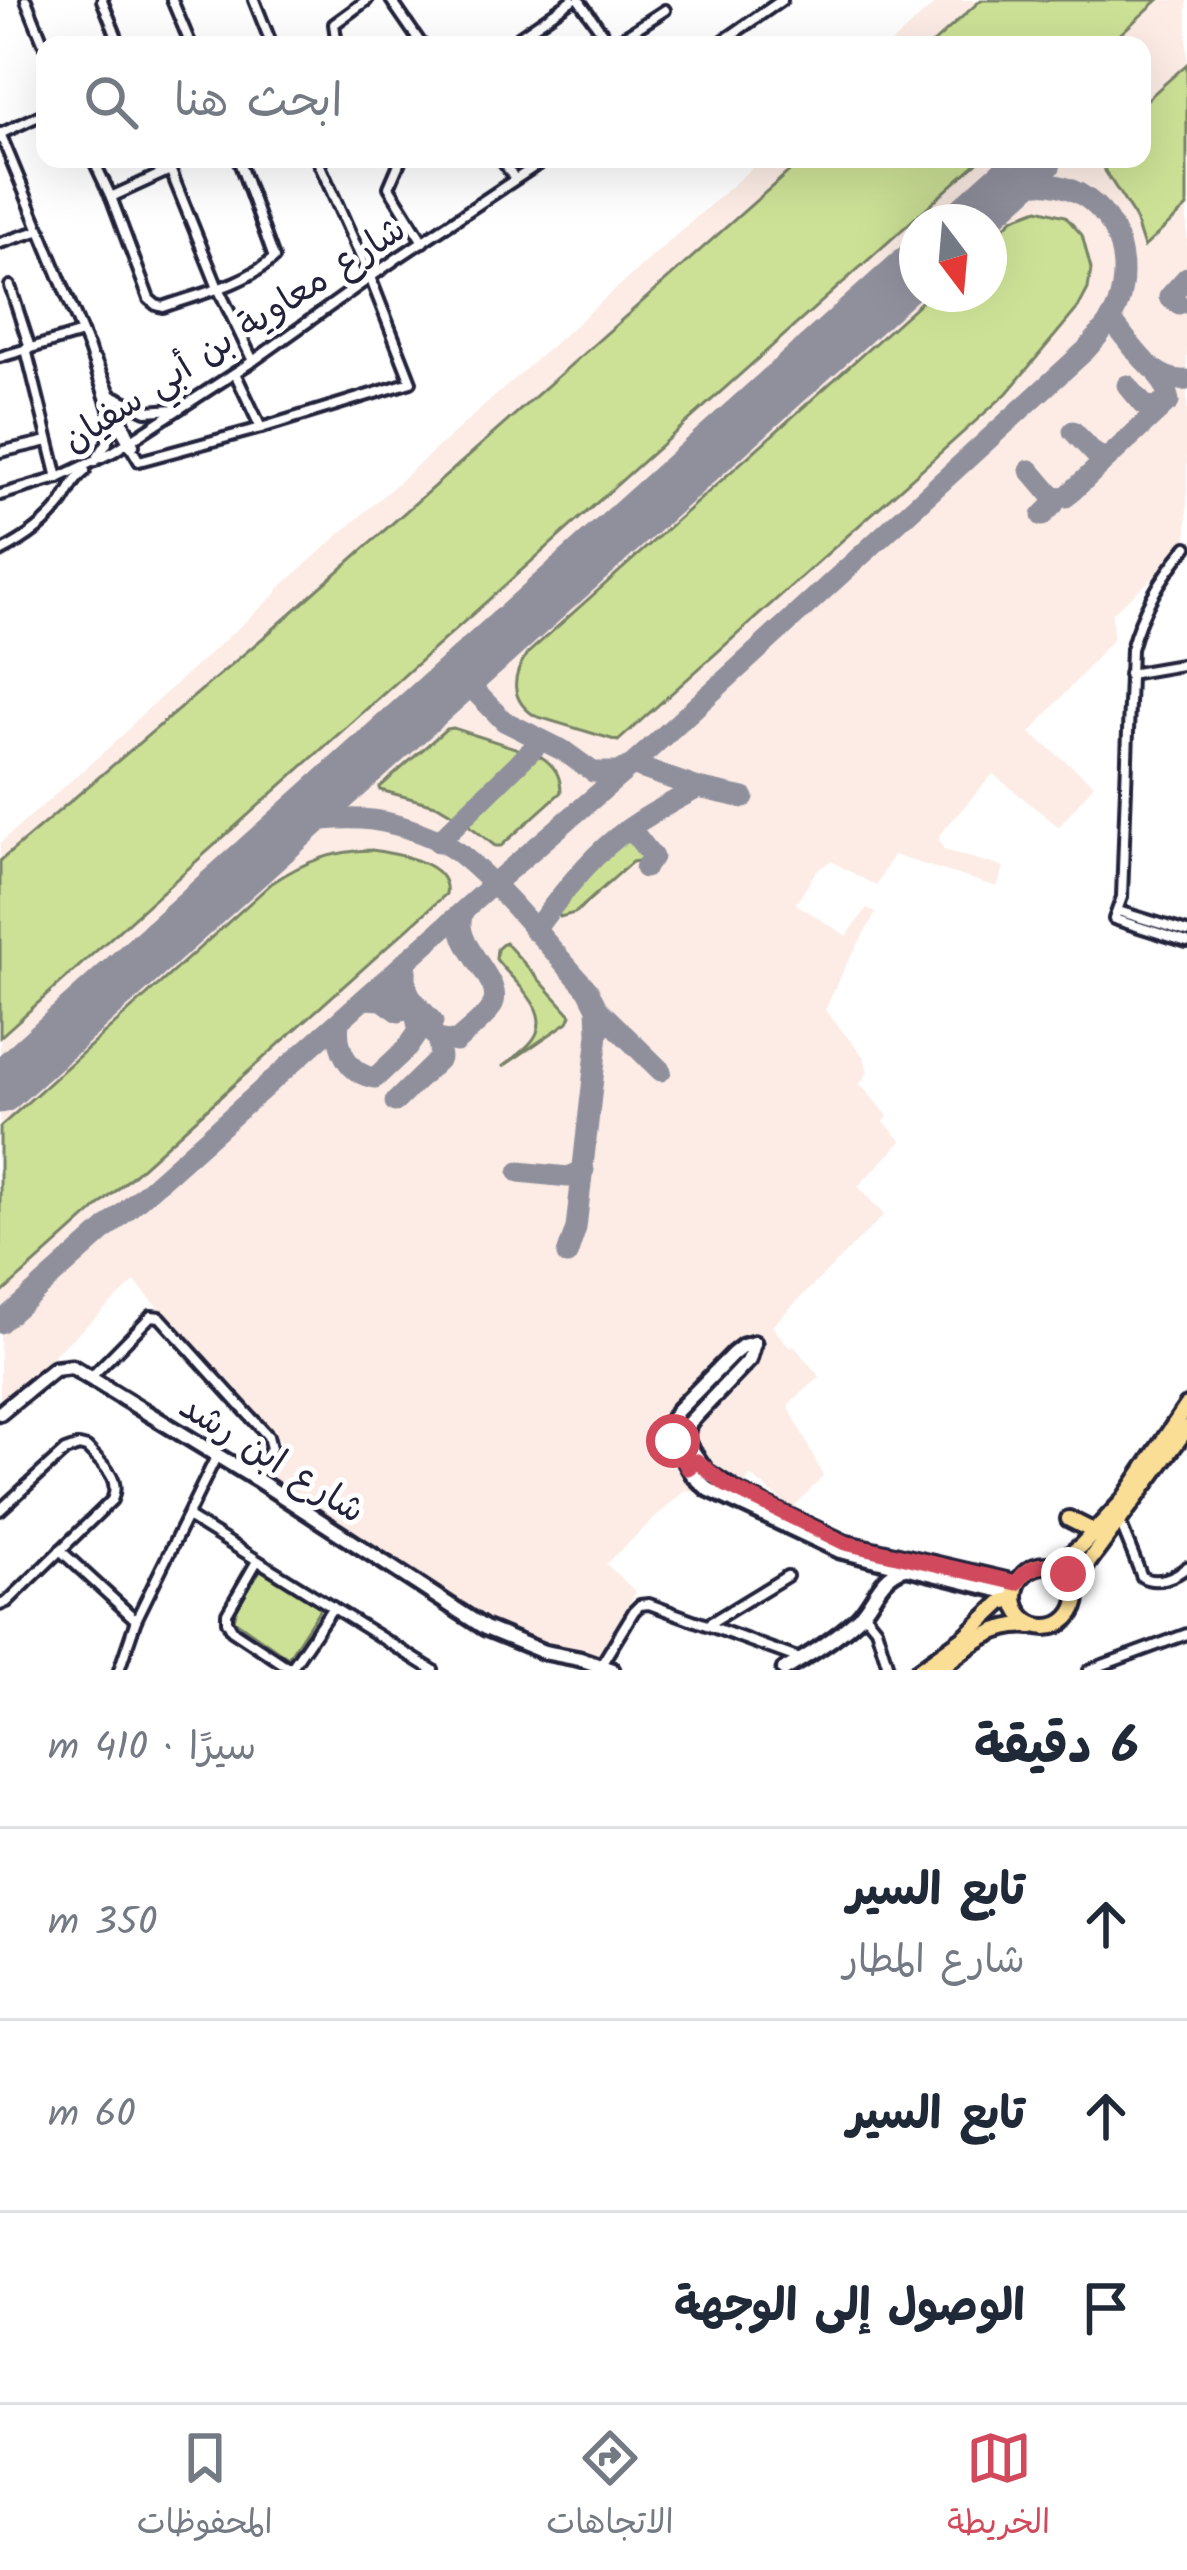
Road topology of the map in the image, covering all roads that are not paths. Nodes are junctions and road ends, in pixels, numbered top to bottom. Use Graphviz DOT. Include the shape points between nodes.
graph roads {
  1 [pos="26,0"];
  2 [pos="102,0"];
  3 [pos="172,0"];
  4 [pos="254,0"];
  5 [pos="367,0"];
  6 [pos="392,0"];
  7 [pos="576,0"];
  8 [pos="782,0"];
  9 [pos="665,10"];
  10 [pos="41,36"];
  11 [pos="116,36"];
  12 [pos="187,36"];
  13 [pos="268,36"];
  14 [pos="336,36"];
  15 [pos="416,36"];
  16 [pos="521,36"];
  17 [pos="604,36"];
  18 [pos="625,36"];
  19 [pos="730,36"];
  20 [pos="36,117"];
  21 [pos="0,133"];
  22 [pos="97,168"];
  23 [pos="241,168"];
  24 [pos="321,168"];
  25 [pos="397,168"];
  26 [pos="507,168"];
  27 [pos="532,168"];
  28 [pos="170,170"];
  29 [pos="515,179"];
  30 [pos="111,197"];
  31 [pos="41,230"];
  32 [pos="422,242"];
  33 [pos="0,243"];
  34 [pos="370,277"];
  35 [pos="10,286"];
  36 [pos="218,288"];
  37 [pos="82,333"];
  38 [pos="88,346"];
  39 [pos="28,348"];
  40 [pos="0,357"];
  41 [pos="254,361"];
  42 [pos="235,373"];
  43 [pos="113,395"];
  44 [pos="182,407"];
  45 [pos="110,412"];
  46 [pos="261,428"];
  47 [pos="48,440"];
  48 [pos="130,442"];
  49 [pos="0,452"];
  50 [pos="94,463"];
  51 [pos="58,478"];
  52 [pos="0,494"];
  53 [pos="1187,547"];
  54 [pos="0,552"];
  55 [pos="1187,664"];
  56 [pos="1129,674"];
  57 [pos="1116,915"];
  58 [pos="1187,932"];
  59 [pos="1187,942"];
  60 [pos="91,1377"];
  61 [pos="1187,1406"];
  62 [pos="0,1413"];
  63 [pos="1187,1427"];
  64 [pos="216,1457"];
  65 [pos="693,1465"];
  66 [pos="256,1479"];
  67 [pos="726,1485"];
  68 [pos="0,1489"];
  69 [pos="708,1489"];
  70 [pos="11,1501"];
  71 [pos="745,1502"];
  72 [pos="0,1510"];
  73 [pos="188,1517"];
  74 [pos="1070,1520"];
  75 [pos="1120,1522"];
  76 [pos="1095,1532"];
  77 [pos="1082,1545"];
  78 [pos="60,1550"];
  79 [pos="257,1561"];
  80 [pos="1088,1564"];
  81 [pos="1056,1566"];
  82 [pos="909,1567"];
  83 [pos="1187,1567"];
  84 [pos="787,1576"];
  85 [pos="1076,1586"];
  86 [pos="1015,1592"];
  87 [pos="0,1605"];
  88 [pos="333,1607"];
  89 [pos="863,1612"];
  90 [pos="136,1620"];
  91 [pos="709,1624"];
  92 [pos="1037,1626"];
  93 [pos="1187,1634"];
  94 [pos="801,1660"];
  95 [pos="606,1667"];
  96 [pos="119,1670"];
  97 [pos="291,1670"];
  98 [pos="433,1670"];
  99 [pos="784,1670"];
  100 [pos="889,1670"];
  101 [pos="920,1670"];
  102 [pos="937,1670"];
  103 [pos="1089,1670"];
  1 -- 10 [label="street"];
  2 -- 11 [label="street"];
  3 -- 12 [label="street"];
  4 -- 13 [label="street"];
  5 -- 14 [label="street" via="334,24"];
  6 -- 15 [label="street"];
  7 -- 16 [label="street"];
  7 -- 17 [label="street"];
  8 -- 19 [label="street"];
  9 -- 18 [label="street"];
  20 -- 21 [label="street"];
  21 -- 31 [label="street"];
  22 -- 30 [label="street"];
  23 -- 36 [label="street" via="274,258"];
  24 -- 34 [label="street"];
  25 -- 32 [label="street" via="389,187"];
  26 -- 29 [label="street"];
  27 -- 29 [label="street, شارع معاوية بن أبي سفيان"];
  28 -- 30 [label="street"];
  28 -- 36 [label="street"];
  29 -- 32 [label="street, شارع معاوية بن أبي سفيان"];
  30 -- 36 [label="street" via="152,302 164,307"];
  31 -- 33 [label="street"];
  31 -- 37 [label="street"];
  32 -- 34 [label="street, شارع معاوية بن أبي سفيان"];
  34 -- 41 [label="street, شارع معاوية بن أبي سفيان"];
  34 -- 46 [label="street" via="411,382"];
  35 -- 39 [label="street"];
  36 -- 41 [label="street"];
  37 -- 38 [label="street"];
  37 -- 39 [label="street"];
  38 -- 43 [label="street"];
  38 -- 45 [label="street"];
  39 -- 40 [label="street"];
  39 -- 47 [label="street"];
  41 -- 42 [label="street, شارع معاوية بن أبي سفيان"];
  42 -- 44 [label="street, شارع معاوية بن أبي سفيان"];
  42 -- 46 [label="street"];
  43 -- 44 [label="street" via="146,411"];
  43 -- 48 [label="street"];
  44 -- 48 [label="street, شارع معاوية بن أبي سفيان"];
  45 -- 48 [label="street"];
  45 -- 50 [label="street" via="107,443"];
  46 -- 48 [label="street" via="139,461"];
  47 -- 49 [label="street"];
  47 -- 51 [label="street"];
  48 -- 50 [label="street, شارع معاوية بن أبي سفيان"];
  50 -- 51 [label="street, شارع معاوية بن أبي سفيان"];
  50 -- 54 [label="street" via="38,528"];
  51 -- 52 [label="street, شارع معاوية بن أبي سفيان"];
  53 -- 56 [label="street" via="1143,616"];
  55 -- 56 [label="street"];
  56 -- 57 [label="street"];
  57 -- 58 [label="street"];
  57 -- 59 [label="street"];
  60 -- 62 [label="street" via="54,1369"];
  60 -- 64 [label="street, شارع ابن رشد"];
  60 -- 66 [label="street" via="151,1316 160,1317 268,1436 271,1448"];
  61 -- 76 [label="main road"];
  63 -- 75 [label="main road"];
  64 -- 66 [label="street, شارع ابن رشد"];
  64 -- 73 [label="street"];
  65 -- 65 [label="street" via="689,1423 749,1360 754,1342 673,1416 670,1435"];
  65 -- 67 [label="street"];
  65 -- 69 [label="street"];
  66 -- 95 [label="street, شارع ابن رشد" via="484,1628"];
  67 -- 69 [label="street" via="709,1482"];
  67 -- 71 [label="street"];
  68 -- 70 [label="street"];
  69 -- 71 [label="street"];
  70 -- 72 [label="street"];
  70 -- 78 [label="street" via="65,1451 88,1448 115,1480 115,1495"];
  71 -- 82 [label="street" via="840,1551"];
  71 -- 86 [label="street" via="857,1547"];
  73 -- 79 [label="street"];
  73 -- 90 [label="street"];
  74 -- 76 [label="main road"];
  75 -- 80 [label="main road"];
  75 -- 83 [label="street" via="1142,1577 1160,1580"];
  76 -- 77 [label="main road"];
  77 -- 80 [label="main road"];
  77 -- 81 [label="main road"];
  78 -- 87 [label="street"];
  78 -- 90 [label="street"];
  79 -- 88 [label="street"];
  79 -- 97 [label="street" via="227,1621"];
  80 -- 85 [label="main road"];
  81 -- 85 [label="main road"];
  81 -- 86 [label="main road" via="1033,1567"];
  82 -- 86 [label="street"];
  82 -- 89 [label="street" via="885,1579"];
  84 -- 91 [label="street"];
  85 -- 92 [label="main road" via="1069,1618"];
  86 -- 92 [label="main road" via="1024,1619"];
  86 -- 101 [label="main road"];
  88 -- 97 [label="street"];
  88 -- 98 [label="street"];
  89 -- 94 [label="street"];
  89 -- 100 [label="street"];
  90 -- 96 [label="street"];
  91 -- 94 [label="street"];
  91 -- 95 [label="street" via="640,1605"];
  92 -- 102 [label="main road" via="994,1630"];
  93 -- 103 [label="street"];
  94 -- 99 [label="street"];
}
